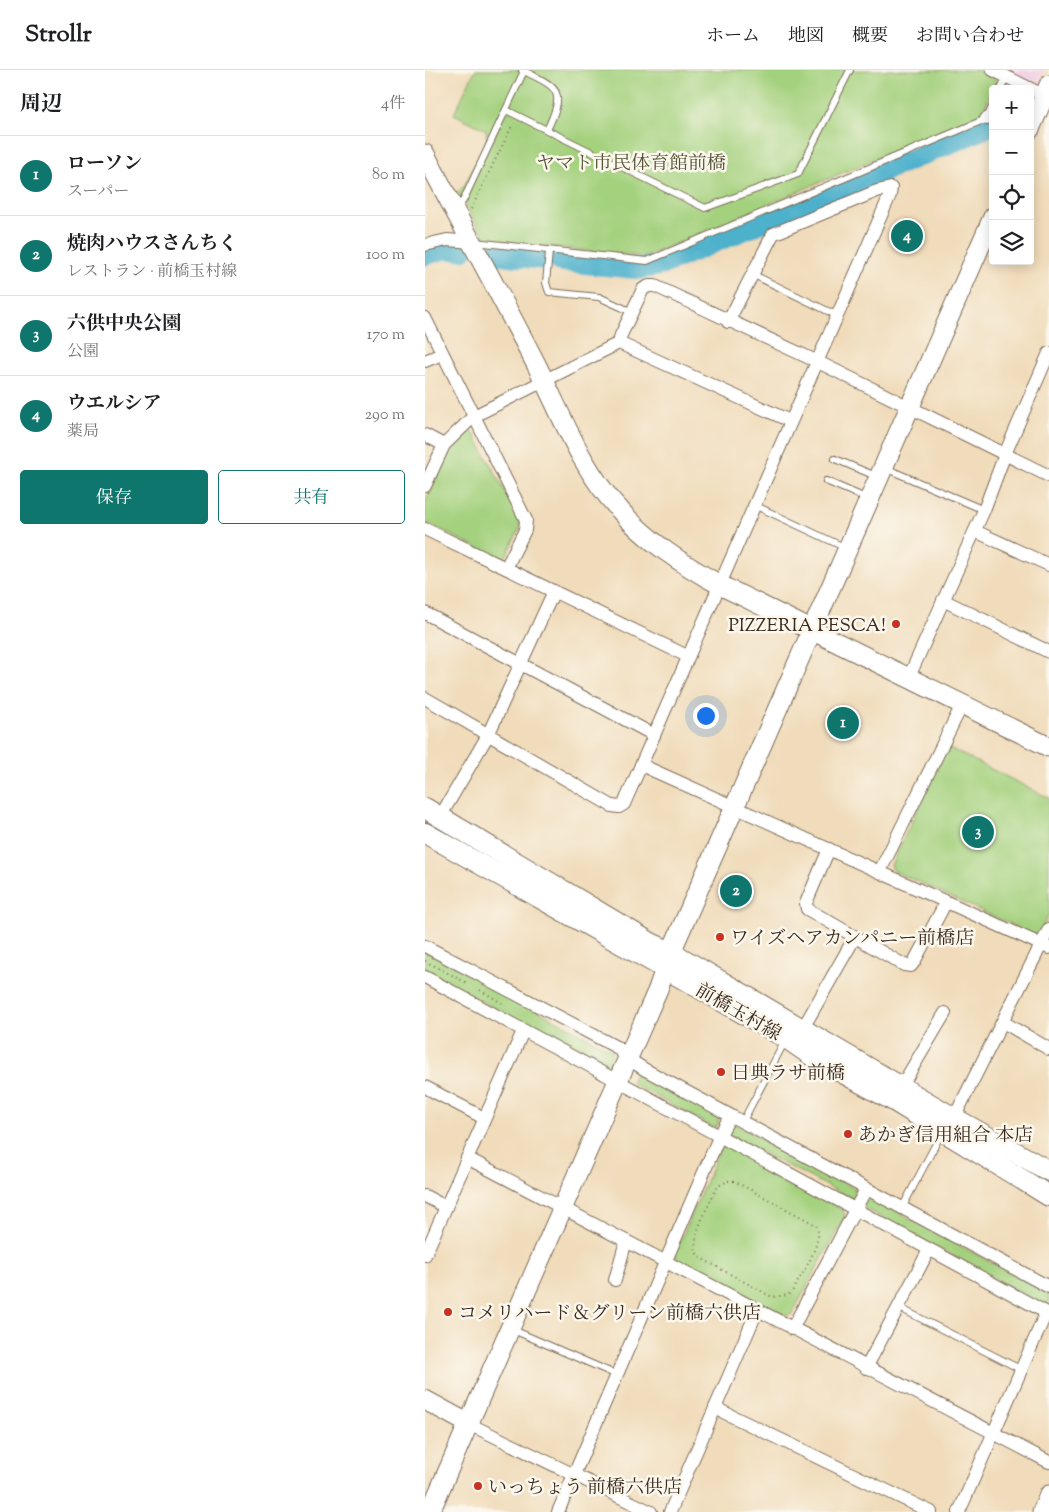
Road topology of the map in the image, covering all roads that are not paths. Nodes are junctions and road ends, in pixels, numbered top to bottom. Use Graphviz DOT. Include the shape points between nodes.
graph roads {
  1 [pos="523,70"];
  2 [pos="850,70"];
  3 [pos="993,70"];
  4 [pos="1007,76"];
  5 [pos="1003,85"];
  6 [pos="1047,93"];
  7 [pos="506,110"];
  8 [pos="989,118"];
  9 [pos="1034,121"];
  10 [pos="547,130"];
  11 [pos="425,154"];
  12 [pos="453,209"];
  13 [pos="992,220"];
  14 [pos="473,242"];
  15 [pos="425,245"];
  16 [pos="549,252"];
  17 [pos="752,274"];
  18 [pos="632,312"];
  19 [pos="838,316"];
  20 [pos="425,318"];
  21 [pos="728,322"];
  22 [pos="619,343"];
  23 [pos="1049,353"];
  24 [pos="442,354"];
  25 [pos="425,361"];
  26 [pos="816,362"];
  27 [pos="544,380"];
  28 [pos="1037,380"];
  29 [pos="1049,386"];
  30 [pos="908,407"];
  31 [pos="474,416"];
  32 [pos="790,421"];
  33 [pos="425,436"];
  34 [pos="444,445"];
  35 [pos="1005,454"];
  36 [pos="835,460"];
  37 [pos="882,472"];
  38 [pos="1049,476"];
  39 [pos="826,481"];
  40 [pos="425,486"];
  41 [pos="870,500"];
  42 [pos="754,505"];
  43 [pos="984,510"];
  44 [pos="425,529"];
  45 [pos="975,530"];
  46 [pos="848,550"];
  47 [pos="1049,565"];
  48 [pos="506,568"];
  49 [pos="720,585"];
  50 [pos="554,591"];
  51 [pos="943,600"];
  52 [pos="425,612"];
  53 [pos="811,629"];
  54 [pos="1049,652"];
  55 [pos="687,656"];
  56 [pos="521,664"];
  57 [pos="909,677"];
  58 [pos="425,698"];
  59 [pos="963,705"];
  60 [pos="488,735"];
  61 [pos="654,735"];
  62 [pos="1049,747"];
  63 [pos="641,765"];
  64 [pos="734,807"];
  65 [pos="433,813"];
  66 [pos="426,836"];
  67 [pos="829,849"];
  68 [pos="880,871"];
  69 [pos="946,902"];
  70 [pos="1049,929"];
  71 [pos="855,937"];
  72 [pos="425,946"];
  73 [pos="1045,946"];
  74 [pos="668,960"];
  75 [pos="425,977"];
  76 [pos="945,1013"];
  77 [pos="1003,1022"];
  78 [pos="523,1031"];
  79 [pos="795,1033"];
  80 [pos="1049,1049"];
  81 [pos="627,1058"];
  82 [pos="617,1082"];
  83 [pos="425,1086"];
  84 [pos="901,1087"];
  85 [pos="730,1116"];
  86 [pos="484,1118"];
  87 [pos="742,1123"];
  88 [pos="948,1124"];
  89 [pos="719,1137"];
  90 [pos="467,1158"];
  91 [pos="1049,1170"];
  92 [pos="866,1189"];
  93 [pos="425,1196"];
  94 [pos="1049,1196"];
  95 [pos="446,1207"];
  96 [pos="562,1208"];
  97 [pos="902,1208"];
  98 [pos="855,1209"];
  99 [pos="626,1242"];
  100 [pos="929,1250"];
  101 [pos="425,1255"];
  102 [pos="665,1262"];
  103 [pos="615,1280"];
  104 [pos="1049,1288"];
  105 [pos="898,1307"];
  106 [pos="757,1311"];
  107 [pos="1047,1314"];
  108 [pos="510,1328"];
  109 [pos="792,1329"];
  110 [pos="866,1368"];
  111 [pos="1020,1369"];
  112 [pos="617,1375"];
  113 [pos="425,1400"];
  114 [pos="715,1408"];
  115 [pos="469,1424"];
  116 [pos="993,1432"];
  117 [pos="1049,1462"];
  118 [pos="574,1475"];
  119 [pos="1049,1495"];
  120 [pos="434,1509"];
  121 [pos="558,1512"];
  122 [pos="651,1512"];
  123 [pos="670,1512"];
  124 [pos="931,1512"];
  125 [pos="959,1512"];
  126 [pos="1042,1512"];
  1 -- 7 [label="lane"];
  1 -- 10 [label="lane" via="548,82 556,92 558,106"];
  2 -- 10 [label="lane" via="798,174 705,208"];
  3 -- 4 [label="street"];
  4 -- 5 [label="lane"];
  4 -- 6 [label="street"];
  6 -- 9 [label="street"];
  7 -- 10 [label="lane"];
  7 -- 12 [label="lane" via="461,204"];
  8 -- 16 [label="lane" via="654,259 640,261"];
  11 -- 12 [label="street"];
  12 -- 14 [label="street"];
  13 -- 30 [label="street"];
  14 -- 15 [label="street" via="447,240"];
  14 -- 16 [label="lane"];
  14 -- 27 [label="street"];
  16 -- 18 [label="lane" via="546,283 549,292 602,298"];
  17 -- 19 [label="lane"];
  17 -- 19 [label="street" via="773,234 891,188 891,195"];
  17 -- 21 [label="street"];
  18 -- 21 [label="street" via="643,290 651,286"];
  18 -- 22 [label="street"];
  19 -- 26 [label="street"];
  20 -- 24 [label="street"];
  21 -- 26 [label="street"];
  22 -- 27 [label="street"];
  22 -- 32 [label="street"];
  23 -- 28 [label="street"];
  24 -- 25 [label="street"];
  24 -- 31 [label="street"];
  26 -- 30 [label="street"];
  26 -- 32 [label="street"];
  27 -- 31 [label="street"];
  27 -- 49 [label="street" via="576,448 617,508 658,546"];
  28 -- 29 [label="street"];
  28 -- 35 [label="street"];
  30 -- 35 [label="street"];
  30 -- 37 [label="street"];
  31 -- 34 [label="street"];
  31 -- 48 [label="street" via="526,520 525,530"];
  32 -- 42 [label="street"];
  33 -- 34 [label="street"];
  34 -- 40 [label="street"];
  35 -- 38 [label="street"];
  35 -- 43 [label="street"];
  36 -- 37 [label="lane"];
  37 -- 41 [label="street"];
  37 -- 43 [label="lane"];
  39 -- 41 [label="lane"];
  41 -- 46 [label="street"];
  42 -- 46 [label="lane"];
  42 -- 49 [label="street"];
  43 -- 45 [label="street"];
  44 -- 48 [label="street"];
  45 -- 47 [label="street"];
  45 -- 51 [label="street"];
  46 -- 53 [label="street"];
  48 -- 50 [label="street"];
  49 -- 53 [label="street"];
  49 -- 55 [label="street"];
  50 -- 55 [label="street"];
  50 -- 56 [label="street"];
  51 -- 54 [label="street"];
  51 -- 57 [label="street"];
  52 -- 56 [label="street"];
  53 -- 57 [label="street"];
  53 -- 64 [label="street"];
  55 -- 61 [label="street"];
  56 -- 60 [label="street"];
  56 -- 61 [label="street"];
  57 -- 59 [label="street"];
  58 -- 60 [label="street"];
  59 -- 62 [label="street"];
  59 -- 68 [label="street"];
  60 -- 63 [label="street" via="615,807 624,804"];
  60 -- 65 [label="street"];
  61 -- 63 [label="street"];
  63 -- 64 [label="street"];
  64 -- 67 [label="street"];
  64 -- 74 [label="street"];
  65 -- 74 [label="main road, 前橋玉村線" via="651,943"];
  66 -- 74 [label="main road, 前橋玉村線"];
  67 -- 68 [label="street"];
  67 -- 71 [label="street" via="805,906 809,912"];
  68 -- 69 [label="street"];
  69 -- 71 [label="street" via="911,966"];
  69 -- 73 [label="street"];
  70 -- 73 [label="street"];
  71 -- 79 [label="street"];
  72 -- 81 [label="street" via="618,1048"];
  73 -- 77 [label="street"];
  74 -- 79 [label="main road, 前橋玉村線"];
  74 -- 81 [label="street"];
  75 -- 78 [label="street"];
  76 -- 84 [label="street"];
  77 -- 80 [label="street"];
  77 -- 88 [label="street"];
  78 -- 82 [label="street"];
  78 -- 86 [label="street"];
  79 -- 84 [label="main road, 前橋玉村線"];
  79 -- 87 [label="lane"];
  79 -- 88 [label="main road, 前橋玉村線" via="812,1056"];
  81 -- 82 [label="street"];
  81 -- 85 [label="street"];
  82 -- 89 [label="street"];
  82 -- 96 [label="street"];
  83 -- 86 [label="street"];
  84 -- 88 [label="main road, 前橋玉村線"];
  85 -- 87 [label="street"];
  85 -- 89 [label="street"];
  86 -- 90 [label="street"];
  87 -- 92 [label="street"];
  88 -- 91 [label="main road, 前橋玉村線"];
  88 -- 94 [label="main road, 前橋玉村線"];
  88 -- 97 [label="lane"];
  89 -- 98 [label="street"];
  89 -- 102 [label="street"];
  90 -- 95 [label="street"];
  90 -- 96 [label="street"];
  92 -- 97 [label="street"];
  92 -- 98 [label="street"];
  93 -- 95 [label="street"];
  95 -- 101 [label="street"];
  96 -- 99 [label="street"];
  96 -- 108 [label="street"];
  97 -- 104 [label="street"];
  98 -- 100 [label="street"];
  98 -- 109 [label="street"];
  99 -- 102 [label="street"];
  99 -- 103 [label="street"];
  100 -- 105 [label="street"];
  100 -- 107 [label="street"];
  102 -- 106 [label="street"];
  102 -- 112 [label="street"];
  105 -- 110 [label="street"];
  105 -- 111 [label="lane"];
  106 -- 109 [label="street"];
  106 -- 114 [label="street"];
  107 -- 111 [label="street"];
  108 -- 112 [label="lane"];
  108 -- 115 [label="street"];
  109 -- 110 [label="street"];
  110 -- 116 [label="street"];
  111 -- 116 [label="street"];
  112 -- 118 [label="street"];
  113 -- 115 [label="street"];
  114 -- 123 [label="street"];
  114 -- 124 [label="street"];
  115 -- 118 [label="street"];
  115 -- 120 [label="street"];
  116 -- 117 [label="street"];
  116 -- 125 [label="street"];
  118 -- 121 [label="street"];
  118 -- 122 [label="street"];
  119 -- 126 [label="street"];
}
